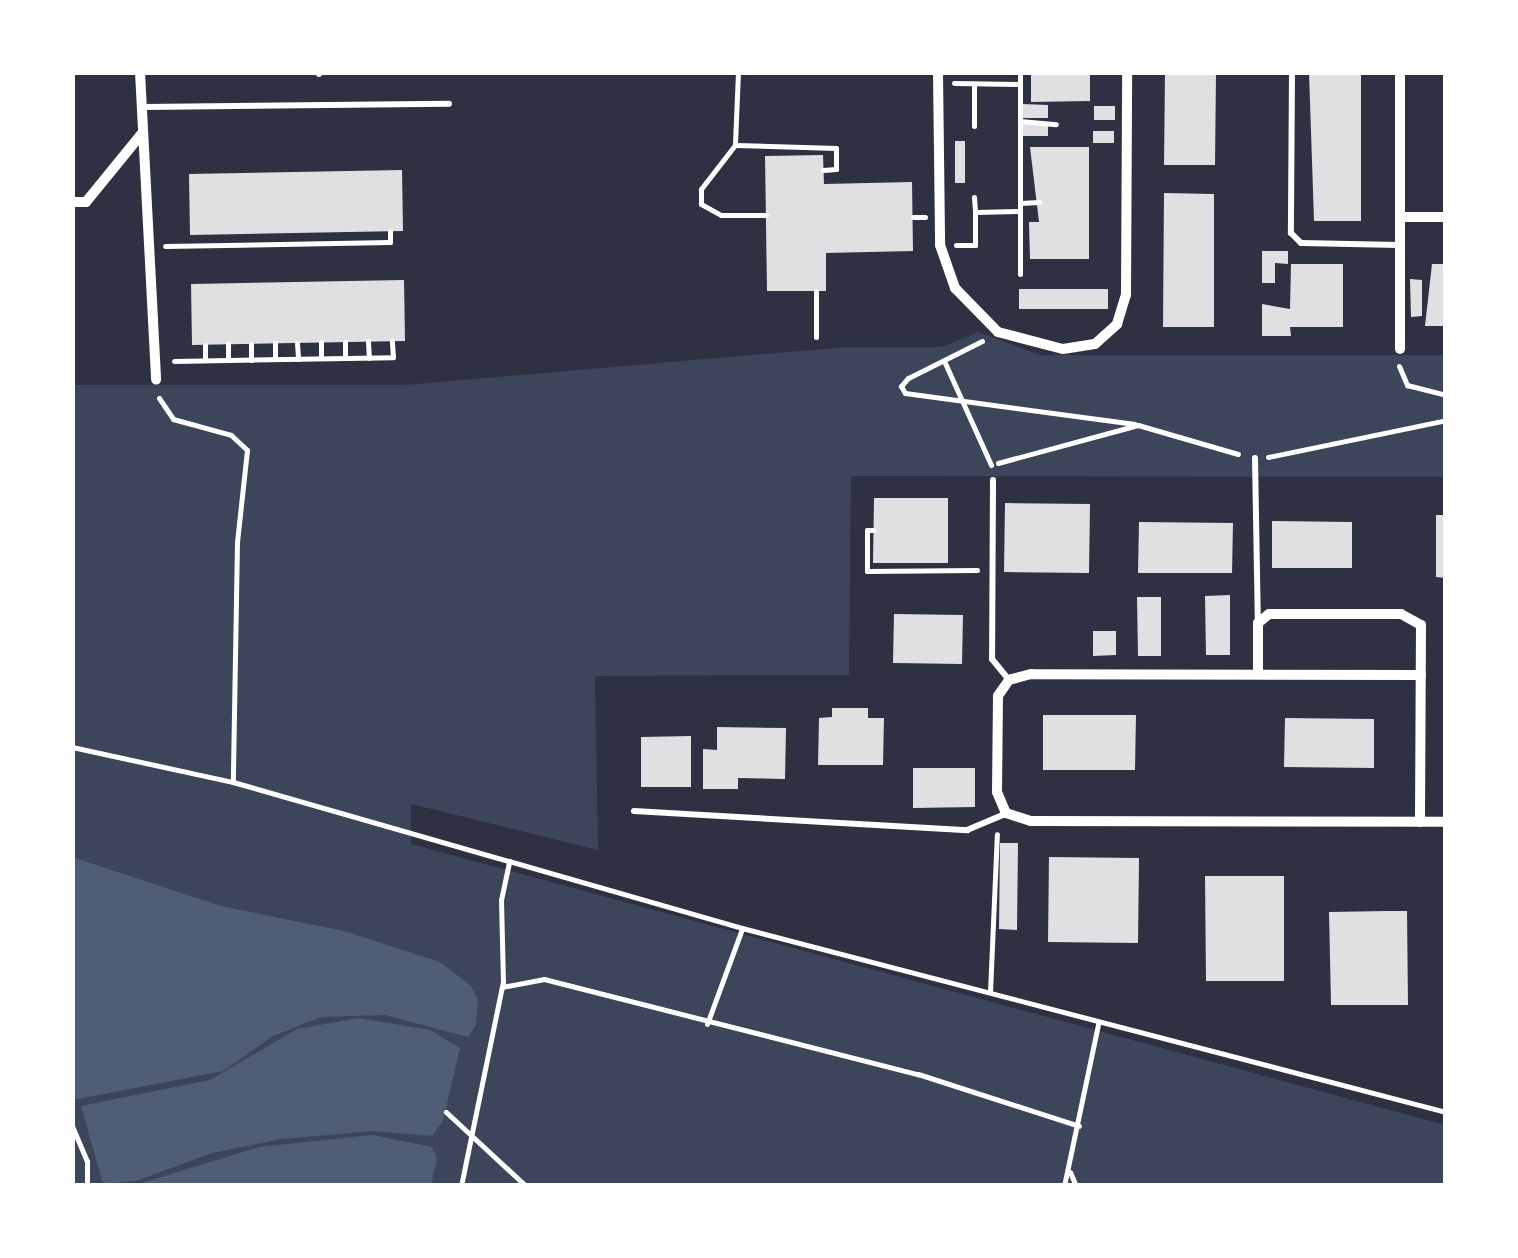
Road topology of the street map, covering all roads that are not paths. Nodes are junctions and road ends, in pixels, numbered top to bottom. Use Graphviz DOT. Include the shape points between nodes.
graph roads {
  1 [pos="140,72"];
  2 [pos="1127,72"];
  3 [pos="1292,72"];
  4 [pos="1400,72"];
  5 [pos="938,78"];
  6 [pos="449,104"];
  7 [pos="142,107"];
  8 [pos="143,132"];
  9 [pos="72,202"];
  10 [pos="1400,217"];
  11 [pos="1446,217"];
  12 [pos="1399,246"];
  13 [pos="1400,349"];
  14 [pos="156,380"];
  15 [pos="1255,458"];
  16 [pos="992,480"];
  17 [pos="1258,622"];
  18 [pos="1258,674"];
  19 [pos="1421,675"];
  20 [pos="1009,680"];
  21 [pos="634,811"];
  22 [pos="1006,813"];
  23 [pos="1420,822"];
  24 [pos="1446,822"];
  1 -- 7 [label="street"];
  2 -- 5 [label="street" via="1126,296 1118,324 1095,344 1063,349 998,332 955,288 940,246"];
  3 -- 12 [label="lane" via="1291,233 1301,243"];
  4 -- 10 [label="street"];
  6 -- 7 [label="lane"];
  7 -- 8 [label="street"];
  8 -- 9 [label="street" via="86,202"];
  8 -- 14 [label="street"];
  10 -- 11 [label="street"];
  10 -- 12 [label="street"];
  12 -- 13 [label="street"];
  15 -- 17 [label="lane"];
  16 -- 20 [label="lane" via="992,659"];
  17 -- 18 [label="street"];
  17 -- 19 [label="street" via="1269,614 1401,614 1420,625"];
  18 -- 19 [label="street"];
  18 -- 20 [label="street" via="1032,674"];
  19 -- 23 [label="street"];
  20 -- 22 [label="street" via="998,696 996,792"];
  21 -- 22 [label="lane" via="967,830"];
  22 -- 23 [label="street" via="1031,821"];
  23 -- 24 [label="street"];
}
